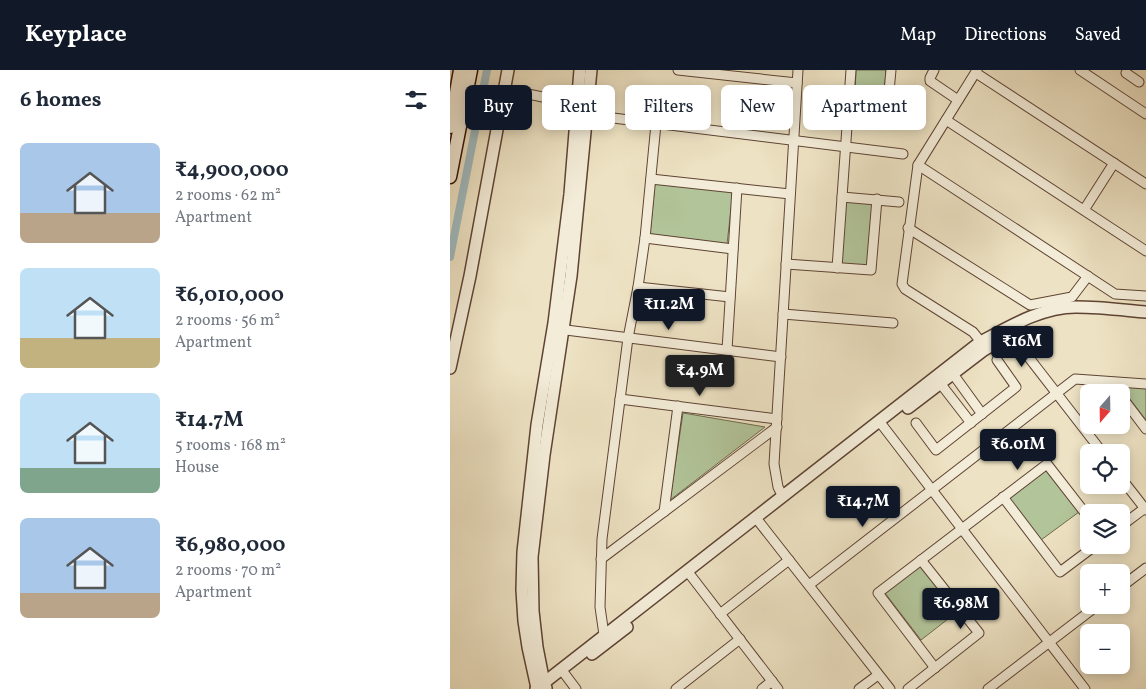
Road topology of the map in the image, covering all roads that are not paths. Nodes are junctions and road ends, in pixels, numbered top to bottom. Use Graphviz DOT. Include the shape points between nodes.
graph roads {
  1 [pos="460,70"];
  2 [pos="471,70"];
  3 [pos="508,70"];
  4 [pos="580,70"];
  5 [pos="591,70"];
  6 [pos="678,70"];
  7 [pos="798,70"];
  8 [pos="851,70"];
  9 [pos="891,70"];
  10 [pos="934,70"];
  11 [pos="1080,70"];
  12 [pos="976,71"];
  13 [pos="1125,71"];
  14 [pos="744,74"];
  15 [pos="1139,82"];
  16 [pos="797,83"];
  17 [pos="505,85"];
  18 [pos="581,85"];
  19 [pos="588,85"];
  20 [pos="850,85"];
  21 [pos="890,85"];
  22 [pos="958,100"];
  23 [pos="457,114"];
  24 [pos="1146,114"];
  25 [pos="946,120"];
  26 [pos="450,126"];
  27 [pos="497,130"];
  28 [pos="581,130"];
  29 [pos="655,130"];
  30 [pos="707,130"];
  31 [pos="846,130"];
  32 [pos="793,140"];
  33 [pos="845,147"];
  34 [pos="903,154"];
  35 [pos="1114,163"];
  36 [pos="918,165"];
  37 [pos="450,177"];
  38 [pos="651,179"];
  39 [pos="1146,184"];
  40 [pos="737,188"];
  41 [pos="790,194"];
  42 [pos="842,197"];
  43 [pos="877,199"];
  44 [pos="899,202"];
  45 [pos="1084,210"];
  46 [pos="908,228"];
  47 [pos="645,238"];
  48 [pos="733,249"];
  49 [pos="1146,251"];
  50 [pos="786,264"];
  51 [pos="837,268"];
  52 [pos="1088,276"];
  53 [pos="638,287"];
  54 [pos="1146,296"];
  55 [pos="730,297"];
  56 [pos="1146,312"];
  57 [pos="783,314"];
  58 [pos="1146,318"];
  59 [pos="893,323"];
  60 [pos="559,329"];
  61 [pos="1008,331"];
  62 [pos="628,338"];
  63 [pos="981,342"];
  64 [pos="727,350"];
  65 [pos="781,357"];
  66 [pos="997,360"];
  67 [pos="450,368"];
  68 [pos="953,374"];
  69 [pos="1110,381"];
  70 [pos="940,383"];
  71 [pos="1112,384"];
  72 [pos="1146,384"];
  73 [pos="1056,393"];
  74 [pos="620,399"];
  75 [pos="678,406"];
  76 [pos="1130,408"];
  77 [pos="982,414"];
  78 [pos="777,423"];
  79 [pos="916,423"];
  80 [pos="971,423"];
  81 [pos="881,424"];
  82 [pos="1146,429"];
  83 [pos="1096,444"];
  84 [pos="932,490"];
  85 [pos="1130,490"];
  86 [pos="783,497"];
  87 [pos="1003,497"];
  88 [pos="1080,506"];
  89 [pos="1145,509"];
  90 [pos="664,512"];
  91 [pos="1130,520"];
  92 [pos="758,521"];
  93 [pos="962,529"];
  94 [pos="1084,554"];
  95 [pos="601,560"];
  96 [pos="789,560"];
  97 [pos="921,560"];
  98 [pos="1146,568"];
  99 [pos="690,574"];
  100 [pos="1130,580"];
  101 [pos="808,585"];
  102 [pos="720,614"];
  103 [pos="1086,614"];
  104 [pos="604,635"];
  105 [pos="740,639"];
  106 [pos="1049,642"];
  107 [pos="935,668"];
  108 [pos="563,672"];
  109 [pos="878,674"];
  110 [pos="772,681"];
  111 [pos="542,688"];
  112 [pos="576,689"];
  113 [pos="676,689"];
  114 [pos="762,689"];
  115 [pos="778,689"];
  116 [pos="859,689"];
  117 [pos="890,689"];
  118 [pos="908,689"];
  119 [pos="988,689"];
  120 [pos="1086,689"];
  1 -- 23 [label="main road"];
  2 -- 23 [label="main road"];
  3 -- 17 [label="street"];
  4 -- 18 [label="street"];
  5 -- 19 [label="street"];
  6 -- 14 [label="street"];
  7 -- 16 [label="street"];
  8 -- 20 [label="street"];
  9 -- 21 [label="street"];
  10 -- 22 [label="street" via="930,81"];
  11 -- 24 [label="street"];
  12 -- 22 [label="street"];
  12 -- 35 [label="street"];
  13 -- 15 [label="street"];
  14 -- 16 [label="street"];
  16 -- 32 [label="street"];
  22 -- 25 [label="street"];
  23 -- 26 [label="main road"];
  23 -- 37 [label="main road"];
  25 -- 36 [label="street"];
  25 -- 45 [label="street"];
  27 -- 67 [label="street"];
  28 -- 60 [label="street" via="571,276"];
  29 -- 38 [label="street"];
  30 -- 32 [label="street"];
  31 -- 33 [label="street"];
  32 -- 33 [label="street"];
  32 -- 41 [label="street"];
  33 -- 34 [label="street"];
  33 -- 42 [label="street"];
  35 -- 39 [label="street"];
  35 -- 45 [label="street"];
  36 -- 46 [label="street"];
  36 -- 52 [label="street"];
  38 -- 40 [label="street"];
  38 -- 47 [label="street"];
  40 -- 41 [label="street"];
  40 -- 48 [label="street"];
  41 -- 50 [label="street"];
  42 -- 43 [label="street"];
  42 -- 51 [label="street"];
  43 -- 44 [label="street"];
  43 -- 51 [label="street" via="871,270"];
  45 -- 49 [label="street"];
  46 -- 52 [label="street" via="1031,305 1072,297"];
  46 -- 63 [label="street" via="902,287 973,332"];
  47 -- 48 [label="street"];
  47 -- 53 [label="street"];
  48 -- 55 [label="street"];
  50 -- 51 [label="street"];
  50 -- 57 [label="street"];
  52 -- 54 [label="street" via="1114,294"];
  53 -- 55 [label="street"];
  53 -- 62 [label="street"];
  55 -- 64 [label="street"];
  56 -- 61 [label="street" via="1075,307 1021,320"];
  57 -- 59 [label="street"];
  57 -- 65 [label="street"];
  58 -- 61 [label="street" via="1082,314 1061,316"];
  60 -- 62 [label="street"];
  60 -- 111 [label="street" via="539,454 524,621 528,647"];
  61 -- 63 [label="street"];
  61 -- 68 [label="street"];
  61 -- 73 [label="street"];
  62 -- 64 [label="street"];
  62 -- 74 [label="street"];
  63 -- 81 [label="street"];
  64 -- 65 [label="street"];
  65 -- 78 [label="street"];
  66 -- 77 [label="street" via="1016,387"];
  68 -- 70 [label="street"];
  68 -- 77 [label="street"];
  69 -- 71 [label="street"];
  69 -- 72 [label="street"];
  69 -- 73 [label="street" via="1075,379"];
  70 -- 80 [label="street"];
  70 -- 81 [label="street"];
  73 -- 83 [label="street"];
  73 -- 84 [label="street"];
  74 -- 75 [label="street"];
  74 -- 95 [label="street"];
  75 -- 78 [label="street"];
  75 -- 90 [label="street"];
  76 -- 82 [label="street"];
  77 -- 80 [label="street"];
  78 -- 86 [label="street" via="774,464"];
  78 -- 90 [label="street"];
  79 -- 80 [label="street" via="936,450"];
  81 -- 84 [label="street"];
  81 -- 86 [label="street"];
  81 -- 92 [label="street"];
  84 -- 93 [label="street"];
  84 -- 101 [label="street"];
  85 -- 89 [label="street"];
  86 -- 92 [label="street"];
  87 -- 88 [label="street" via="1047,464"];
  87 -- 93 [label="street"];
  87 -- 94 [label="street" via="1060,572"];
  89 -- 91 [label="street"];
  90 -- 95 [label="street"];
  92 -- 96 [label="street"];
  92 -- 99 [label="street"];
  93 -- 97 [label="street"];
  93 -- 106 [label="street"];
  95 -- 104 [label="street" via="600,607"];
  96 -- 101 [label="street"];
  96 -- 102 [label="street"];
  97 -- 107 [label="street" via="878,594"];
  97 -- 107 [label="street" via="979,633"];
  98 -- 100 [label="street"];
  99 -- 102 [label="street"];
  99 -- 104 [label="street"];
  99 -- 108 [label="street"];
  101 -- 109 [label="street"];
  102 -- 105 [label="street"];
  103 -- 106 [label="street"];
  104 -- 108 [label="street"];
  105 -- 110 [label="street"];
  105 -- 113 [label="street"];
  106 -- 119 [label="street"];
  106 -- 120 [label="street"];
  107 -- 118 [label="street"];
  108 -- 111 [label="street"];
  108 -- 112 [label="street"];
  109 -- 116 [label="street"];
  109 -- 117 [label="street"];
  110 -- 114 [label="street"];
  110 -- 115 [label="street"];
}
